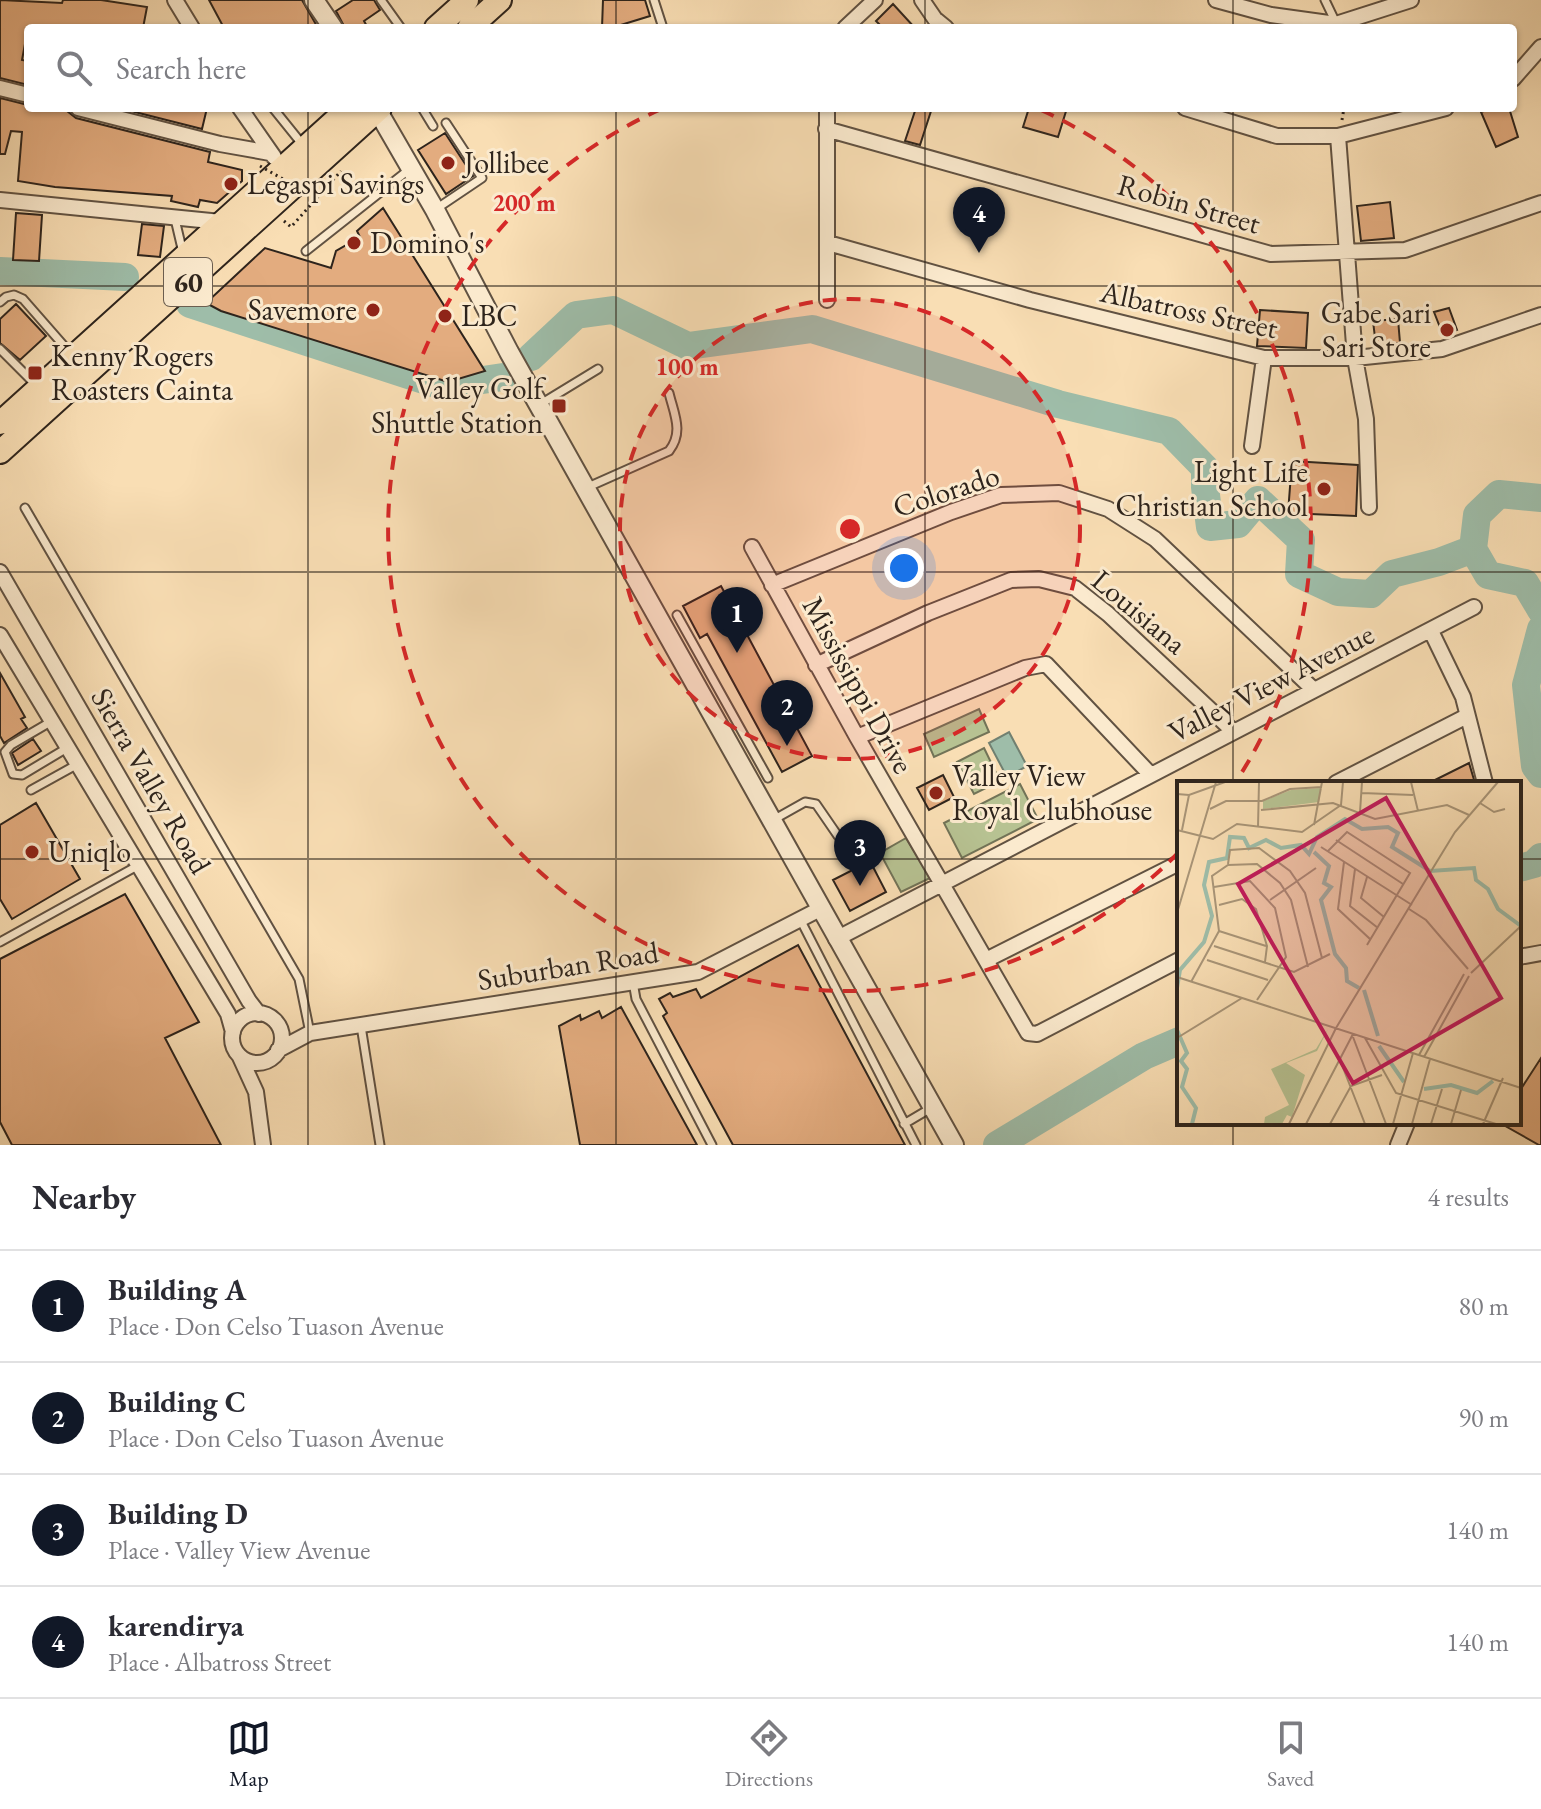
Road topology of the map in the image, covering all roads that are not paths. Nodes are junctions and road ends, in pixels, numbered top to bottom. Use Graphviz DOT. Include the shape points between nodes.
graph roads {
  1 [pos="175,0"];
  2 [pos="314,0"];
  3 [pos="381,0"];
  4 [pos="467,0"];
  5 [pos="500,0"];
  6 [pos="654,0"];
  7 [pos="875,0"];
  8 [pos="922,0"];
  9 [pos="1216,0"];
  10 [pos="1325,0"];
  11 [pos="1411,0"];
  12 [pos="190,24"];
  13 [pos="330,24"];
  14 [pos="398,24"];
  15 [pos="440,24"];
  16 [pos="473,24"];
  17 [pos="662,24"];
  18 [pos="849,24"];
  19 [pos="941,24"];
  20 [pos="1336,24"];
  21 [pos="1541,47"];
  22 [pos="1517,74"];
  23 [pos="0,88"];
  24 [pos="24,94"];
  25 [pos="94,112"];
  26 [pos="243,112"];
  27 [pos="276,112"];
  28 [pos="338,112"];
  29 [pos="375,112"];
  30 [pos="380,112"];
  31 [pos="424,112"];
  32 [pos="827,112"];
  33 [pos="1198,112"];
  34 [pos="1431,112"];
  35 [pos="446,123"];
  36 [pos="433,126"];
  37 [pos="826,129"];
  38 [pos="1338,136"];
  39 [pos="305,147"];
  40 [pos="277,160"];
  41 [pos="411,168"];
  42 [pos="0,200"];
  43 [pos="1541,203"];
  44 [pos="435,210"];
  45 [pos="174,216"];
  46 [pos="221,222"];
  47 [pos="828,243"];
  48 [pos="306,251"];
  49 [pos="1348,253"];
  50 [pos="183,256"];
  51 [pos="827,300"];
  52 [pos="0,302"];
  53 [pos="1541,315"];
  54 [pos="0,349"];
  55 [pos="73,356"];
  56 [pos="1264,358"];
  57 [pos="1355,358"];
  58 [pos="598,369"];
  59 [pos="39,388"];
  60 [pos="669,393"];
  61 [pos="539,405"];
  62 [pos="0,423"];
  63 [pos="1252,446"];
  64 [pos="0,452"];
  65 [pos="585,488"];
  66 [pos="1369,507"];
  67 [pos="25,508"];
  68 [pos="752,547"];
  69 [pos="0,572"];
  70 [pos="772,585"];
  71 [pos="1474,607"];
  72 [pos="677,615"];
  73 [pos="1431,631"];
  74 [pos="0,635"];
  75 [pos="816,665"];
  76 [pos="1314,690"];
  77 [pos="1467,716"];
  78 [pos="52,721"];
  79 [pos="1233,731"];
  80 [pos="857,737"];
  81 [pos="68,748"];
  82 [pos="108,757"];
  83 [pos="80,768"];
  84 [pos="753,770"];
  85 [pos="1150,774"];
  86 [pos="768,778"];
  87 [pos="1340,781"];
  88 [pos="1484,781"];
  89 [pos="31,790"];
  90 [pos="771,821"];
  91 [pos="838,836"];
  92 [pos="1177,864"];
  93 [pos="139,865"];
  94 [pos="941,884"];
  95 [pos="820,909"];
  96 [pos="800,919"];
  97 [pos="836,939"];
  98 [pos="0,942"];
  99 [pos="1541,953"];
  100 [pos="1521,957"];
  101 [pos="986,960"];
  102 [pos="1177,961"];
  103 [pos="633,982"];
  104 [pos="259,1014"];
  105 [pos="276,1023"];
  106 [pos="361,1026"];
  107 [pos="233,1032"];
  108 [pos="310,1033"];
  109 [pos="273,1056"];
  110 [pos="240,1057"];
  111 [pos="256,1092"];
  112 [pos="933,1107"];
  113 [pos="904,1124"];
  114 [pos="1406,1125"];
  115 [pos="953,1144"];
  116 [pos="263,1145"];
  117 [pos="380,1145"];
  118 [pos="712,1145"];
  119 [pos="916,1145"];
  120 [pos="1398,1145"];
  1 -- 12 [label="street"];
  2 -- 13 [label="street"];
  3 -- 14 [label="lane"];
  4 -- 15 [label="main road"];
  5 -- 16 [label="main road"];
  6 -- 17 [label="lane"];
  7 -- 18 [label="street"];
  8 -- 19 [label="street"];
  9 -- 20 [label="street"];
  10 -- 20 [label="lane"];
  11 -- 20 [label="street"];
  21 -- 22 [label="street"];
  23 -- 24 [label="street"];
  25 -- 40 [label="street"];
  26 -- 40 [label="street"];
  27 -- 39 [label="lane"];
  28 -- 39 [label="main road, 60"];
  29 -- 64 [label="main road, 60"];
  30 -- 41 [label="street"];
  31 -- 36 [label="lane"];
  32 -- 37 [label="street"];
  33 -- 38 [label="street" via="1277,136"];
  34 -- 38 [label="street"];
  35 -- 44 [label="lane" via="482,178"];
  37 -- 47 [label="street"];
  37 -- 49 [label="street, Robin Street" via="1271,254"];
  38 -- 49 [label="street"];
  39 -- 40 [label="main road, 60"];
  40 -- 46 [label="main road, 60"];
  41 -- 44 [label="street"];
  41 -- 48 [label="lane"];
  42 -- 45 [label="street"];
  43 -- 49 [label="street, Robin Street" via="1405,250"];
  44 -- 61 [label="street"];
  45 -- 46 [label="street"];
  45 -- 50 [label="lane"];
  46 -- 50 [label="main road, 60"];
  47 -- 51 [label="street"];
  47 -- 56 [label="street, Albatross Street"];
  49 -- 57 [label="street"];
  50 -- 55 [label="main road, 60"];
  52 -- 55 [label="lane" via="14,295 23,299"];
  53 -- 57 [label="street, Albatross Street" via="1442,349"];
  54 -- 59 [label="lane"];
  55 -- 59 [label="main road, 60"];
  56 -- 57 [label="street, Albatross Street"];
  56 -- 63 [label="street"];
  57 -- 66 [label="street" via="1366,419"];
  58 -- 61 [label="lane"];
  59 -- 62 [label="main road, 60"];
  60 -- 65 [label="lane" via="679,431 669,451"];
  61 -- 65 [label="street"];
  65 -- 84 [label="street"];
  67 -- 108 [label="lane" via="299,979"];
  68 -- 70 [label="street, Mississippi Drive"];
  69 -- 82 [label="street, Sierra Valley Road"];
  70 -- 75 [label="street, Mississippi Drive"];
  70 -- 76 [label="street, Colorado" via="1001,495 1059,493 1108,509 1155,539"];
  71 -- 73 [label="street, Valley View Avenue"];
  72 -- 84 [label="lane"];
  73 -- 76 [label="street, Valley View Avenue"];
  73 -- 77 [label="street"];
  74 -- 78 [label="street, Sierra Valley Road"];
  75 -- 79 [label="street, Louisiana" via="1011,580 1039,579 1075,588"];
  75 -- 80 [label="street, Mississippi Drive"];
  76 -- 79 [label="street, Valley View Avenue"];
  77 -- 87 [label="street"];
  77 -- 88 [label="street"];
  78 -- 81 [label="street, Sierra Valley Road"];
  78 -- 81 [label="lane" via="5,752 13,774 22,775"];
  79 -- 85 [label="street, Valley View Avenue"];
  80 -- 85 [label="street" via="1046,664"];
  80 -- 94 [label="street, Mississippi Drive"];
  81 -- 83 [label="street, Sierra Valley Road"];
  82 -- 83 [label="street"];
  82 -- 104 [label="street, Sierra Valley Road"];
  83 -- 89 [label="lane"];
  83 -- 93 [label="street, Sierra Valley Road"];
  84 -- 86 [label="lane"];
  84 -- 90 [label="street"];
  85 -- 94 [label="street, Valley View Avenue"];
  90 -- 91 [label="lane" via="805,802 816,804"];
  90 -- 95 [label="street"];
  92 -- 101 [label="street"];
  93 -- 98 [label="lane"];
  93 -- 107 [label="street, Sierra Valley Road" via="228,1014"];
  94 -- 97 [label="street, Valley View Avenue"];
  94 -- 101 [label="street, Mississippi Drive"];
  95 -- 96 [label="street, Suburban Road"];
  95 -- 97 [label="street"];
  96 -- 103 [label="street, Suburban Road" via="698,972"];
  96 -- 113 [label="lane"];
  97 -- 112 [label="street"];
  99 -- 100 [label="street"];
  101 -- 102 [label="street, Mississippi Drive" via="1023,1027 1037,1034"];
  103 -- 106 [label="street, Suburban Road"];
  103 -- 118 [label="lane" via="636,999"];
  104 -- 105 [label="street"];
  104 -- 107 [label="street" via="240,1020"];
  105 -- 108 [label="street, Suburban Road"];
  105 -- 109 [label="street" via="281,1036"];
  106 -- 108 [label="street, Suburban Road"];
  106 -- 117 [label="lane"];
  107 -- 110 [label="street"];
  108 -- 109 [label="street, Suburban Road"];
  109 -- 110 [label="street" via="253,1063"];
  109 -- 111 [label="street"];
  110 -- 111 [label="street"];
  111 -- 116 [label="street"];
  112 -- 113 [label="lane"];
  112 -- 115 [label="street"];
  113 -- 119 [label="lane"];
  114 -- 120 [label="street"];
}
